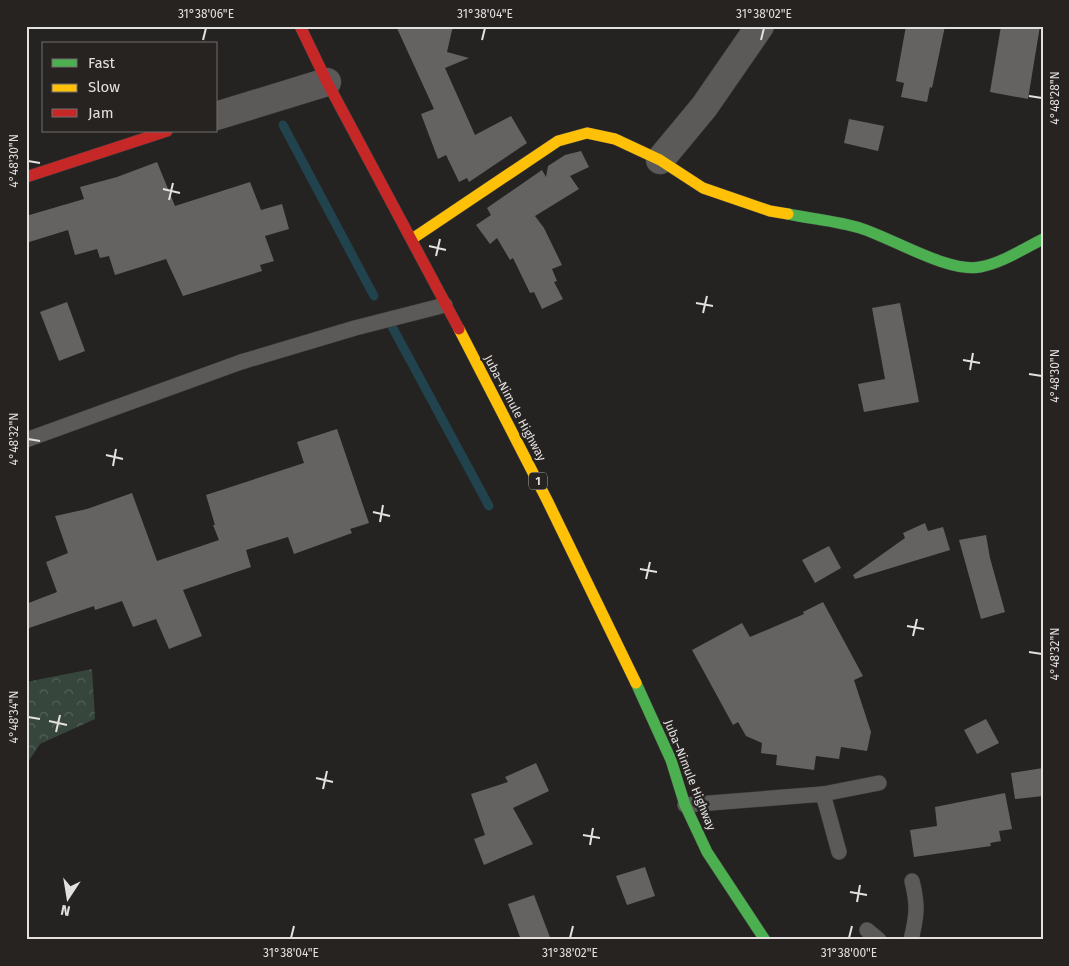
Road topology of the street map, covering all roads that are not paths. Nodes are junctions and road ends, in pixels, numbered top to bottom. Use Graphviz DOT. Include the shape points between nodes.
graph roads {
  1 [pos="300,26"];
  2 [pos="760,26"];
  3 [pos="327,82"];
  4 [pos="218,115"];
  5 [pos="164,132"];
  6 [pos="660,160"];
  7 [pos="26,177"];
  8 [pos="412,239"];
  9 [pos="1043,239"];
  10 [pos="445,305"];
  11 [pos="26,440"];
  12 [pos="879,783"];
  13 [pos="822,794"];
  14 [pos="685,805"];
  15 [pos="840,852"];
  16 [pos="912,880"];
  17 [pos="765,940"];
  18 [pos="911,940"];
  1 -- 3 [label="main road, Juba–Nimule Highway / 1"];
  2 -- 6 [label="street" via="704,107"];
  3 -- 4 [label="street"];
  3 -- 8 [label="main road, Juba–Nimule Highway / 1"];
  5 -- 7 [label="main road"];
  6 -- 8 [label="main road" via="615,139 588,133 558,141"];
  6 -- 9 [label="main road" via="703,188 770,211 860,228 962,267 979,267 995,262"];
  8 -- 10 [label="main road, Juba–Nimule Highway / 1"];
  10 -- 11 [label="lane" via="241,362"];
  10 -- 14 [label="main road, Juba–Nimule Highway / 1" via="547,500 638,687 671,760"];
  12 -- 13 [label="lane"];
  13 -- 14 [label="lane"];
  13 -- 15 [label="lane"];
  14 -- 17 [label="main road, Juba–Nimule Highway / 1" via="707,852"];
  16 -- 18 [label="lane" via="917,902"];
}
